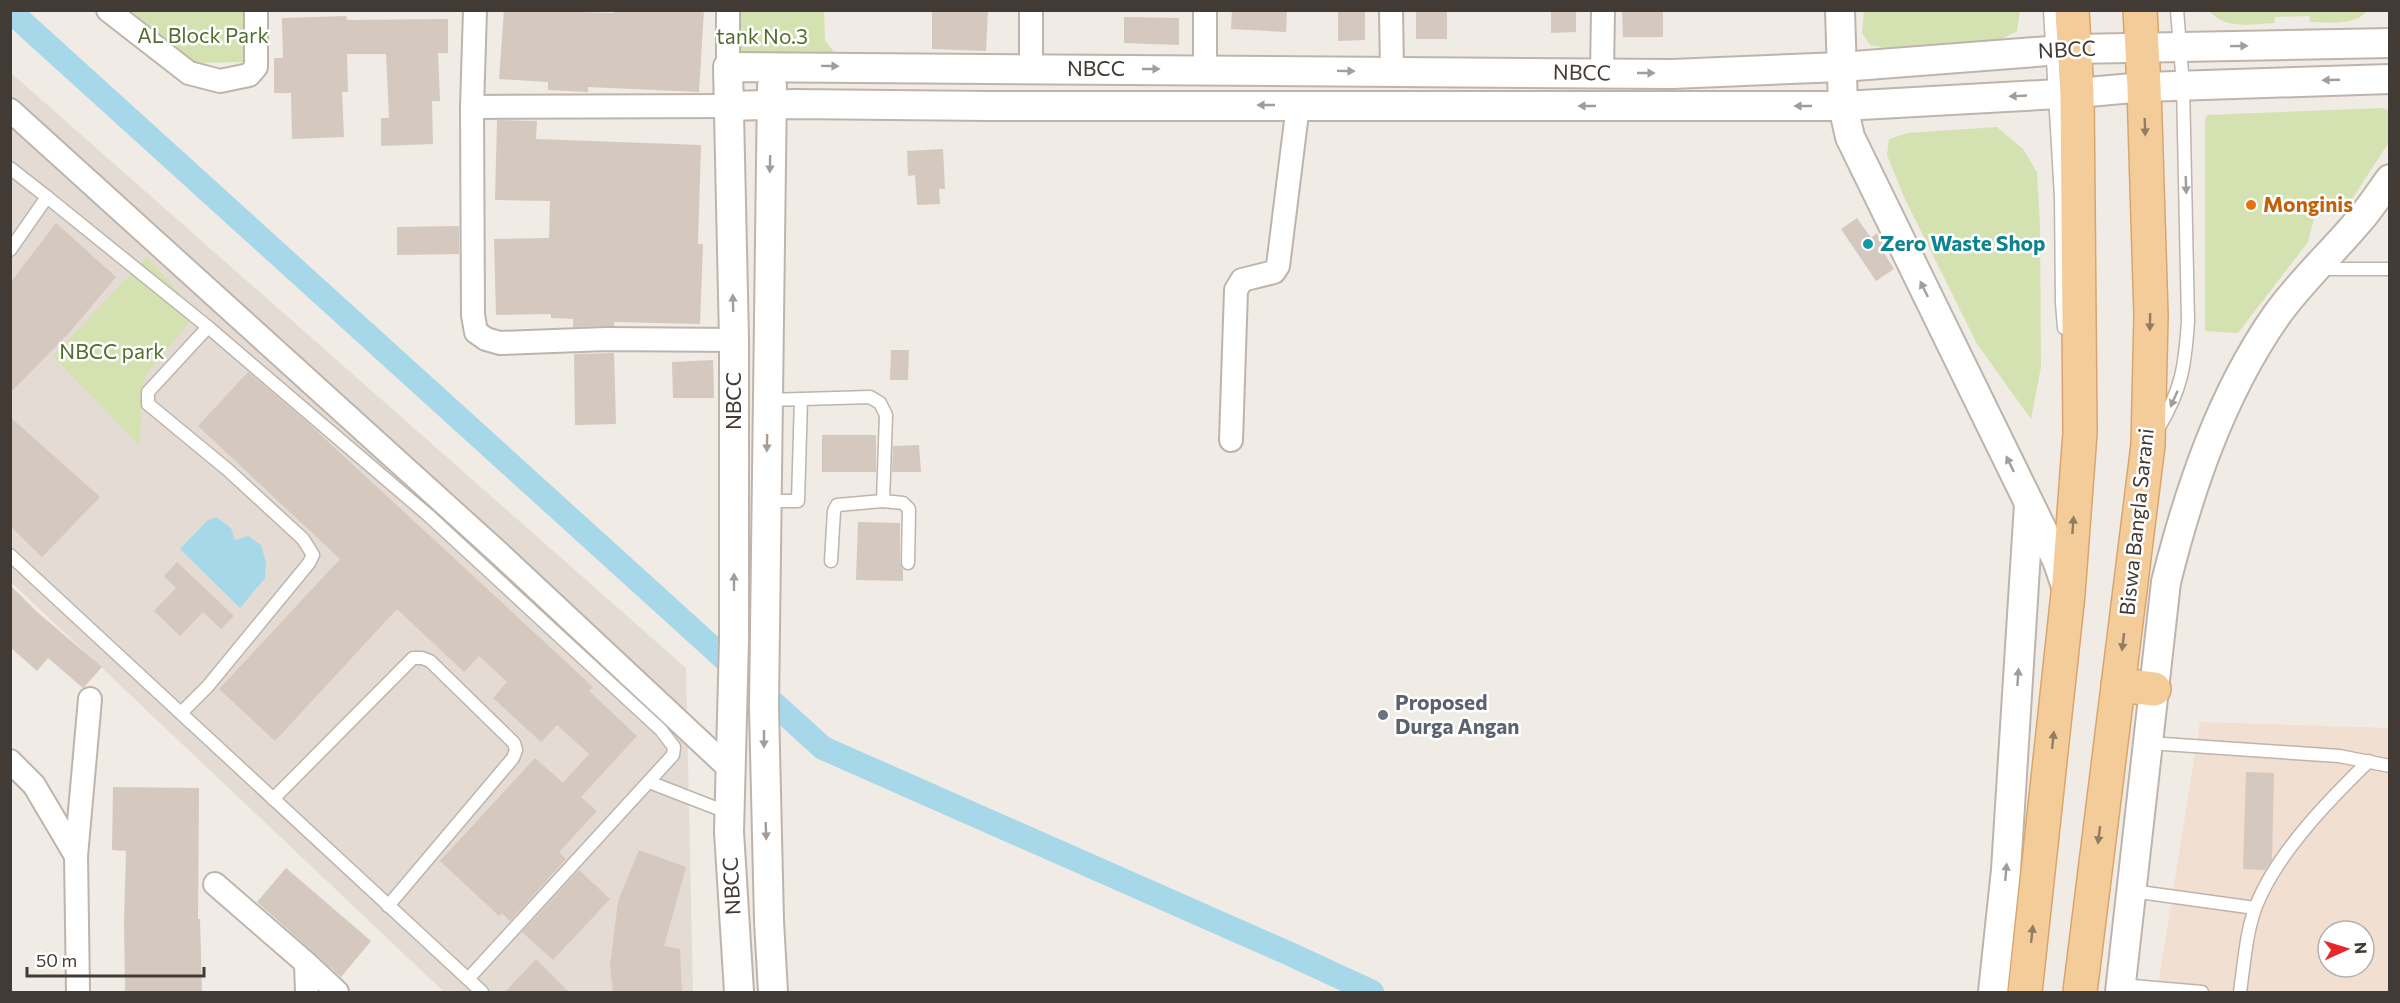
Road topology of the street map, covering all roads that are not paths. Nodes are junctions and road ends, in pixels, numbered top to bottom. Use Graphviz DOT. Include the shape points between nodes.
graph roads {
  1 [pos="108,10"];
  2 [pos="256,10"];
  3 [pos="475,10"];
  4 [pos="728,10"];
  5 [pos="1032,10"];
  6 [pos="1205,10"];
  7 [pos="1391,10"];
  8 [pos="1603,10"];
  9 [pos="1840,10"];
  10 [pos="2050,10"];
  11 [pos="2072,10"];
  12 [pos="2140,10"];
  13 [pos="2177,10"];
  14 [pos="2390,43"];
  15 [pos="2142,48"];
  16 [pos="2181,48"];
  17 [pos="2064,49"];
  18 [pos="772,66"];
  19 [pos="728,67"];
  20 [pos="1841,67"];
  21 [pos="1031,68"];
  22 [pos="1205,69"];
  23 [pos="1392,71"];
  24 [pos="1602,73"];
  25 [pos="2390,79"];
  26 [pos="2183,85"];
  27 [pos="2144,87"];
  28 [pos="2066,93"];
  29 [pos="1298,105"];
  30 [pos="730,106"];
  31 [pos="772,106"];
  32 [pos="1843,106"];
  33 [pos="472,107"];
  34 [pos="10,110"];
  35 [pos="10,168"];
  36 [pos="2390,179"];
  37 [pos="47,197"];
  38 [pos="10,250"];
  39 [pos="2313,269"];
  40 [pos="2390,269"];
  41 [pos="208,327"];
  42 [pos="734,340"];
  43 [pos="801,399"];
  44 [pos="768,400"];
  45 [pos="1231,440"];
  46 [pos="2148,445"];
  47 [pos="767,501"];
  48 [pos="883,501"];
  49 [pos="2029,503"];
  50 [pos="10,555"];
  51 [pos="831,561"];
  52 [pos="908,563"];
  53 [pos="2068,594"];
  54 [pos="2118,685"];
  55 [pos="2154,689"];
  56 [pos="90,699"];
  57 [pos="732,699"];
  58 [pos="764,707"];
  59 [pos="183,712"];
  60 [pos="2149,743"];
  61 [pos="10,761"];
  62 [pos="2369,761"];
  63 [pos="731,762"];
  64 [pos="2390,766"];
  65 [pos="649,782"];
  66 [pos="34,785"];
  67 [pos="10,786"];
  68 [pos="273,800"];
  69 [pos="729,813"];
  70 [pos="76,856"];
  71 [pos="214,884"];
  72 [pos="2132,891"];
  73 [pos="388,906"];
  74 [pos="2255,908"];
  75 [pos="306,963"];
  76 [pos="468,979"];
  77 [pos="2121,989"];
  78 [pos="78,993"];
  79 [pos="307,993"];
  80 [pos="337,993"];
  81 [pos="482,993"];
  82 [pos="739,993"];
  83 [pos="773,993"];
  84 [pos="1994,993"];
  85 [pos="2025,993"];
  86 [pos="2080,993"];
  87 [pos="2202,993"];
  88 [pos="2240,993"];
  1 -- 2 [label="street" via="189,73 220,81 249,75 256,67"];
  3 -- 33 [label="street"];
  4 -- 19 [label="street"];
  5 -- 21 [label="street"];
  6 -- 22 [label="street"];
  7 -- 23 [label="street"];
  8 -- 24 [label="street"];
  9 -- 20 [label="street"];
  10 -- 17 [label="lane"];
  11 -- 17 [label="main road"];
  12 -- 15 [label="main road, Biswa Bangla Sarani"];
  13 -- 16 [label="lane"];
  16 -- 14 [label="street, NBCC, one-way"];
  15 -- 16 [label="street, NBCC"];
  15 -- 17 [label="street, NBCC"];
  15 -- 27 [label="main road, Biswa Bangla Sarani"];
  16 -- 26 [label="lane"];
  17 -- 20 [label="street, NBCC"];
  17 -- 28 [label="main road"];
  18 -- 19 [label="street, NBCC"];
  18 -- 21 [label="street, NBCC, one-way"];
  18 -- 31 [label="street"];
  19 -- 30 [label="street, NBCC"];
  24 -- 20 [label="street, NBCC, one-way"];
  20 -- 32 [label="street"];
  21 -- 22 [label="street, NBCC, one-way"];
  22 -- 23 [label="street, NBCC, one-way"];
  23 -- 24 [label="street, NBCC"];
  25 -- 26 [label="street, one-way"];
  26 -- 27 [label="street"];
  26 -- 46 [label="lane, one-way" via="2188,248 2186,357 2173,404"];
  27 -- 28 [label="street"];
  27 -- 46 [label="main road, Biswa Bangla Sarani, one-way" via="2151,316"];
  28 -- 32 [label="street, one-way"];
  53 -- 28 [label="main road, one-way" via="2080,433"];
  29 -- 31 [label="street, one-way"];
  32 -- 29 [label="street, one-way"];
  29 -- 45 [label="street" via="1278,266 1274,272 1242,280 1236,290"];
  30 -- 31 [label="street"];
  30 -- 33 [label="street"];
  42 -- 30 [label="street, NBCC, one-way"];
  31 -- 44 [label="street, one-way"];
  49 -- 32 [label="street, one-way" via="1857,153"];
  33 -- 42 [label="street" via="476,332 500,343"];
  34 -- 63 [label="street"];
  35 -- 37 [label="lane"];
  36 -- 39 [label="street" via="2358,223"];
  37 -- 38 [label="lane"];
  37 -- 41 [label="lane"];
  39 -- 40 [label="lane"];
  39 -- 55 [label="street" via="2261,340 2214,432 2166,582"];
  41 -- 59 [label="lane" via="148,392 148,404 228,470 303,539 313,555"];
  41 -- 65 [label="lane" via="428,515 661,730 674,747 673,755"];
  57 -- 42 [label="street, NBCC, one-way"];
  43 -- 44 [label="lane"];
  43 -- 47 [label="lane" via="798,501"];
  43 -- 48 [label="lane" via="870,397 880,403 886,415"];
  44 -- 47 [label="street, one-way"];
  46 -- 54 [label="main road, Biswa Bangla Sarani, one-way"];
  47 -- 58 [label="street"];
  48 -- 51 [label="lane" via="837,505"];
  48 -- 52 [label="lane" via="903,503 909,509"];
  49 -- 53 [label="street" via="2057,560"];
  84 -- 49 [label="street, one-way" via="2006,870"];
  50 -- 59 [label="lane"];
  85 -- 53 [label="main road, one-way"];
  54 -- 55 [label="main road"];
  54 -- 86 [label="main road, Biswa Bangla Sarani, one-way"];
  55 -- 60 [label="street"];
  56 -- 70 [label="street"];
  57 -- 58 [label="street"];
  57 -- 63 [label="street, NBCC"];
  58 -- 83 [label="street, one-way"];
  59 -- 68 [label="lane"];
  60 -- 62 [label="lane"];
  60 -- 72 [label="street"];
  61 -- 66 [label="street"];
  62 -- 64 [label="lane"];
  62 -- 74 [label="lane" via="2333,796 2271,873"];
  63 -- 69 [label="street, NBCC"];
  65 -- 69 [label="lane"];
  65 -- 76 [label="lane"];
  66 -- 67 [label="street"];
  66 -- 70 [label="street"];
  68 -- 73 [label="lane"];
  68 -- 73 [label="lane" via="413,658 430,661 514,742 516,750"];
  69 -- 82 [label="street, NBCC"];
  70 -- 78 [label="street"];
  71 -- 75 [label="street"];
  72 -- 74 [label="lane"];
  72 -- 77 [label="street"];
  73 -- 76 [label="lane"];
  74 -- 88 [label="lane"];
  75 -- 79 [label="street"];
  75 -- 80 [label="street"];
  76 -- 81 [label="lane"];
  77 -- 87 [label="lane"];
}
